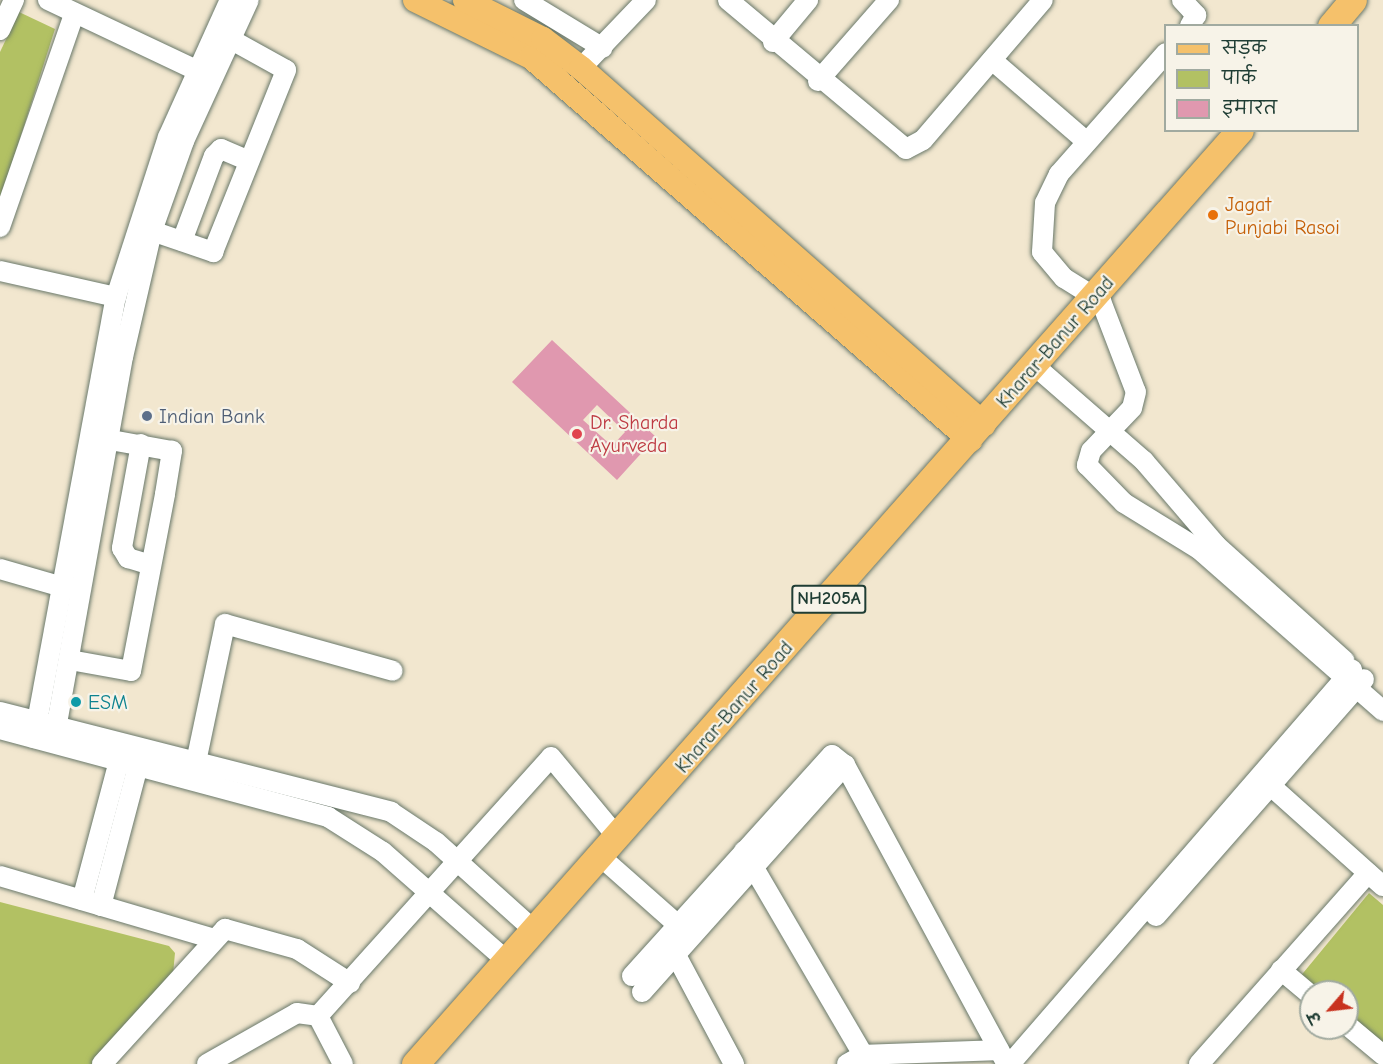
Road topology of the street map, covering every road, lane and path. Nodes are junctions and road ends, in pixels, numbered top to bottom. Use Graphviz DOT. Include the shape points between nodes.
graph roads {
  1 [pos="14,0"];
  2 [pos="48,0"];
  3 [pos="230,0"];
  4 [pos="249,0"];
  5 [pos="415,0"];
  6 [pos="465,0"];
  7 [pos="524,0"];
  8 [pos="646,0"];
  9 [pos="728,0"];
  10 [pos="808,0"];
  11 [pos="889,0"];
  12 [pos="1043,0"];
  13 [pos="1182,0"];
  14 [pos="74,14"];
  15 [pos="1191,24"];
  16 [pos="0,30"];
  17 [pos="230,39"];
  18 [pos="773,42"];
  19 [pos="603,48"];
  20 [pos="1164,55"];
  21 [pos="988,64"];
  22 [pos="581,68"];
  23 [pos="196,70"];
  24 [pos="818,81"];
  25 [pos="1238,132"];
  26 [pos="1083,147"];
  27 [pos="247,160"];
  28 [pos="0,227"];
  29 [pos="152,231"];
  30 [pos="182,241"];
  31 [pos="0,271"];
  32 [pos="1096,296"];
  33 [pos="116,297"];
  34 [pos="1035,366"];
  35 [pos="977,432"];
  36 [pos="1110,432"];
  37 [pos="110,440"];
  38 [pos="141,444"];
  39 [pos="151,565"];
  40 [pos="0,569"];
  41 [pos="66,588"];
  42 [pos="70,660"];
  43 [pos="393,671"];
  44 [pos="1354,678"];
  45 [pos="1383,695"];
  46 [pos="1383,711"];
  47 [pos="0,712"];
  48 [pos="0,729"];
  49 [pos="42,730"];
  50 [pos="196,762"];
  51 [pos="128,763"];
  52 [pos="1265,781"];
  53 [pos="610,848"];
  54 [pos="749,858"];
  55 [pos="457,861"];
  56 [pos="1368,873"];
  57 [pos="0,876"];
  58 [pos="1383,886"];
  59 [pos="430,891"];
  60 [pos="92,903"];
  61 [pos="535,931"];
  62 [pos="211,938"];
  63 [pos="674,940"];
  64 [pos="507,961"];
  65 [pos="1281,970"];
  66 [pos="350,983"];
  67 [pos="637,984"];
  68 [pos="1299,985"];
  69 [pos="318,1017"];
  70 [pos="1359,1035"];
  71 [pos="1383,1055"];
  72 [pos="855,1059"];
  73 [pos="1005,1059"];
  74 [pos="102,1064"];
  75 [pos="207,1064"];
  76 [pos="343,1064"];
  77 [pos="416,1064"];
  78 [pos="734,1064"];
  79 [pos="1027,1064"];
  80 [pos="1200,1064"];
  1 -- 16 [label="street"];
  2 -- 14 [label="street"];
  3 -- 23 [label="street"];
  4 -- 17 [label="street"];
  5 -- 35 [label="main road" via="531,57"];
  6 -- 22 [label="main road" via="543,39"];
  7 -- 19 [label="street"];
  8 -- 19 [label="street"];
  9 -- 18 [label="street"];
  10 -- 18 [label="street"];
  11 -- 24 [label="street"];
  12 -- 21 [label="street"];
  13 -- 15 [label="street" via="1196,15"];
  14 -- 23 [label="street"];
  14 -- 28 [label="street"];
  17 -- 27 [label="street" via="286,70"];
  17 -- 29 [label="street" via="184,141"];
  18 -- 24 [label="street"];
  19 -- 22 [label="street"];
  20 -- 26 [label="street"];
  21 -- 24 [label="street" via="922,140 906,148"];
  21 -- 26 [label="street"];
  22 -- 35 [label="main road"];
  23 -- 33 [label="street" via="152,183"];
  25 -- 32 [label="highway, Kharar-Banur Road / NH205A"];
  26 -- 32 [label="street" via="1045,203 1042,252 1064,278"];
  27 -- 30 [label="street" via="221,149 214,156"];
  27 -- 30 [label="street" via="213,252"];
  29 -- 30 [label="street"];
  29 -- 37 [label="street"];
  31 -- 33 [label="street"];
  32 -- 34 [label="highway, Kharar-Banur Road / NH205A"];
  32 -- 36 [label="street" via="1106,309 1136,392 1132,408"];
  33 -- 41 [label="street"];
  34 -- 35 [label="highway, Kharar-Banur Road / NH205A"];
  34 -- 36 [label="street"];
  35 -- 53 [label="highway, Kharar-Banur Road / NH205A"];
  36 -- 44 [label="street" via="1144,461 1216,545"];
  36 -- 44 [label="street" via="1088,457 1100,482 1200,550"];
  37 -- 38 [label="street"];
  37 -- 42 [label="street"];
  38 -- 39 [label="street" via="122,548 128,558"];
  38 -- 39 [label="street" via="172,451"];
  39 -- 42 [label="street" via="132,671"];
  40 -- 41 [label="street"];
  41 -- 49 [label="street"];
  42 -- 49 [label="street"];
  43 -- 50 [label="street" via="225,624"];
  44 -- 45 [label="street"];
  44 -- 46 [label="street"];
  44 -- 52 [label="street"];
  47 -- 49 [label="street"];
  48 -- 49 [label="street"];
  49 -- 50 [label="street"];
  49 -- 51 [label="street"];
  50 -- 55 [label="street" via="391,812"];
  51 -- 59 [label="street" via="328,817"];
  51 -- 60 [label="street"];
  52 -- 56 [label="street"];
  52 -- 73 [label="street"];
  52 -- 79 [label="street"];
  53 -- 55 [label="street" via="552,757"];
  53 -- 61 [label="highway, Kharar-Banur Road / NH205A"];
  53 -- 63 [label="street"];
  54 -- 63 [label="street"];
  54 -- 63 [label="street"];
  54 -- 72 [label="street"];
  54 -- 73 [label="street" via="827,757 845,765"];
  55 -- 59 [label="street"];
  55 -- 61 [label="street"];
  56 -- 58 [label="street"];
  56 -- 65 [label="street"];
  57 -- 60 [label="street"];
  59 -- 64 [label="street"];
  59 -- 66 [label="street"];
  60 -- 62 [label="street"];
  61 -- 64 [label="highway, Kharar-Banur Road / NH205A"];
  62 -- 66 [label="street" via="232,929 285,944"];
  62 -- 74 [label="street"];
  63 -- 67 [label="street"];
  63 -- 78 [label="street"];
  64 -- 77 [label="highway, Kharar-Banur Road / NH205A"];
  65 -- 68 [label="street"];
  65 -- 80 [label="street"];
  66 -- 69 [label="street"];
  69 -- 75 [label="street" via="297,1013"];
  69 -- 76 [label="street"];
  70 -- 71 [label="street"];
  72 -- 73 [label="street"];
}
